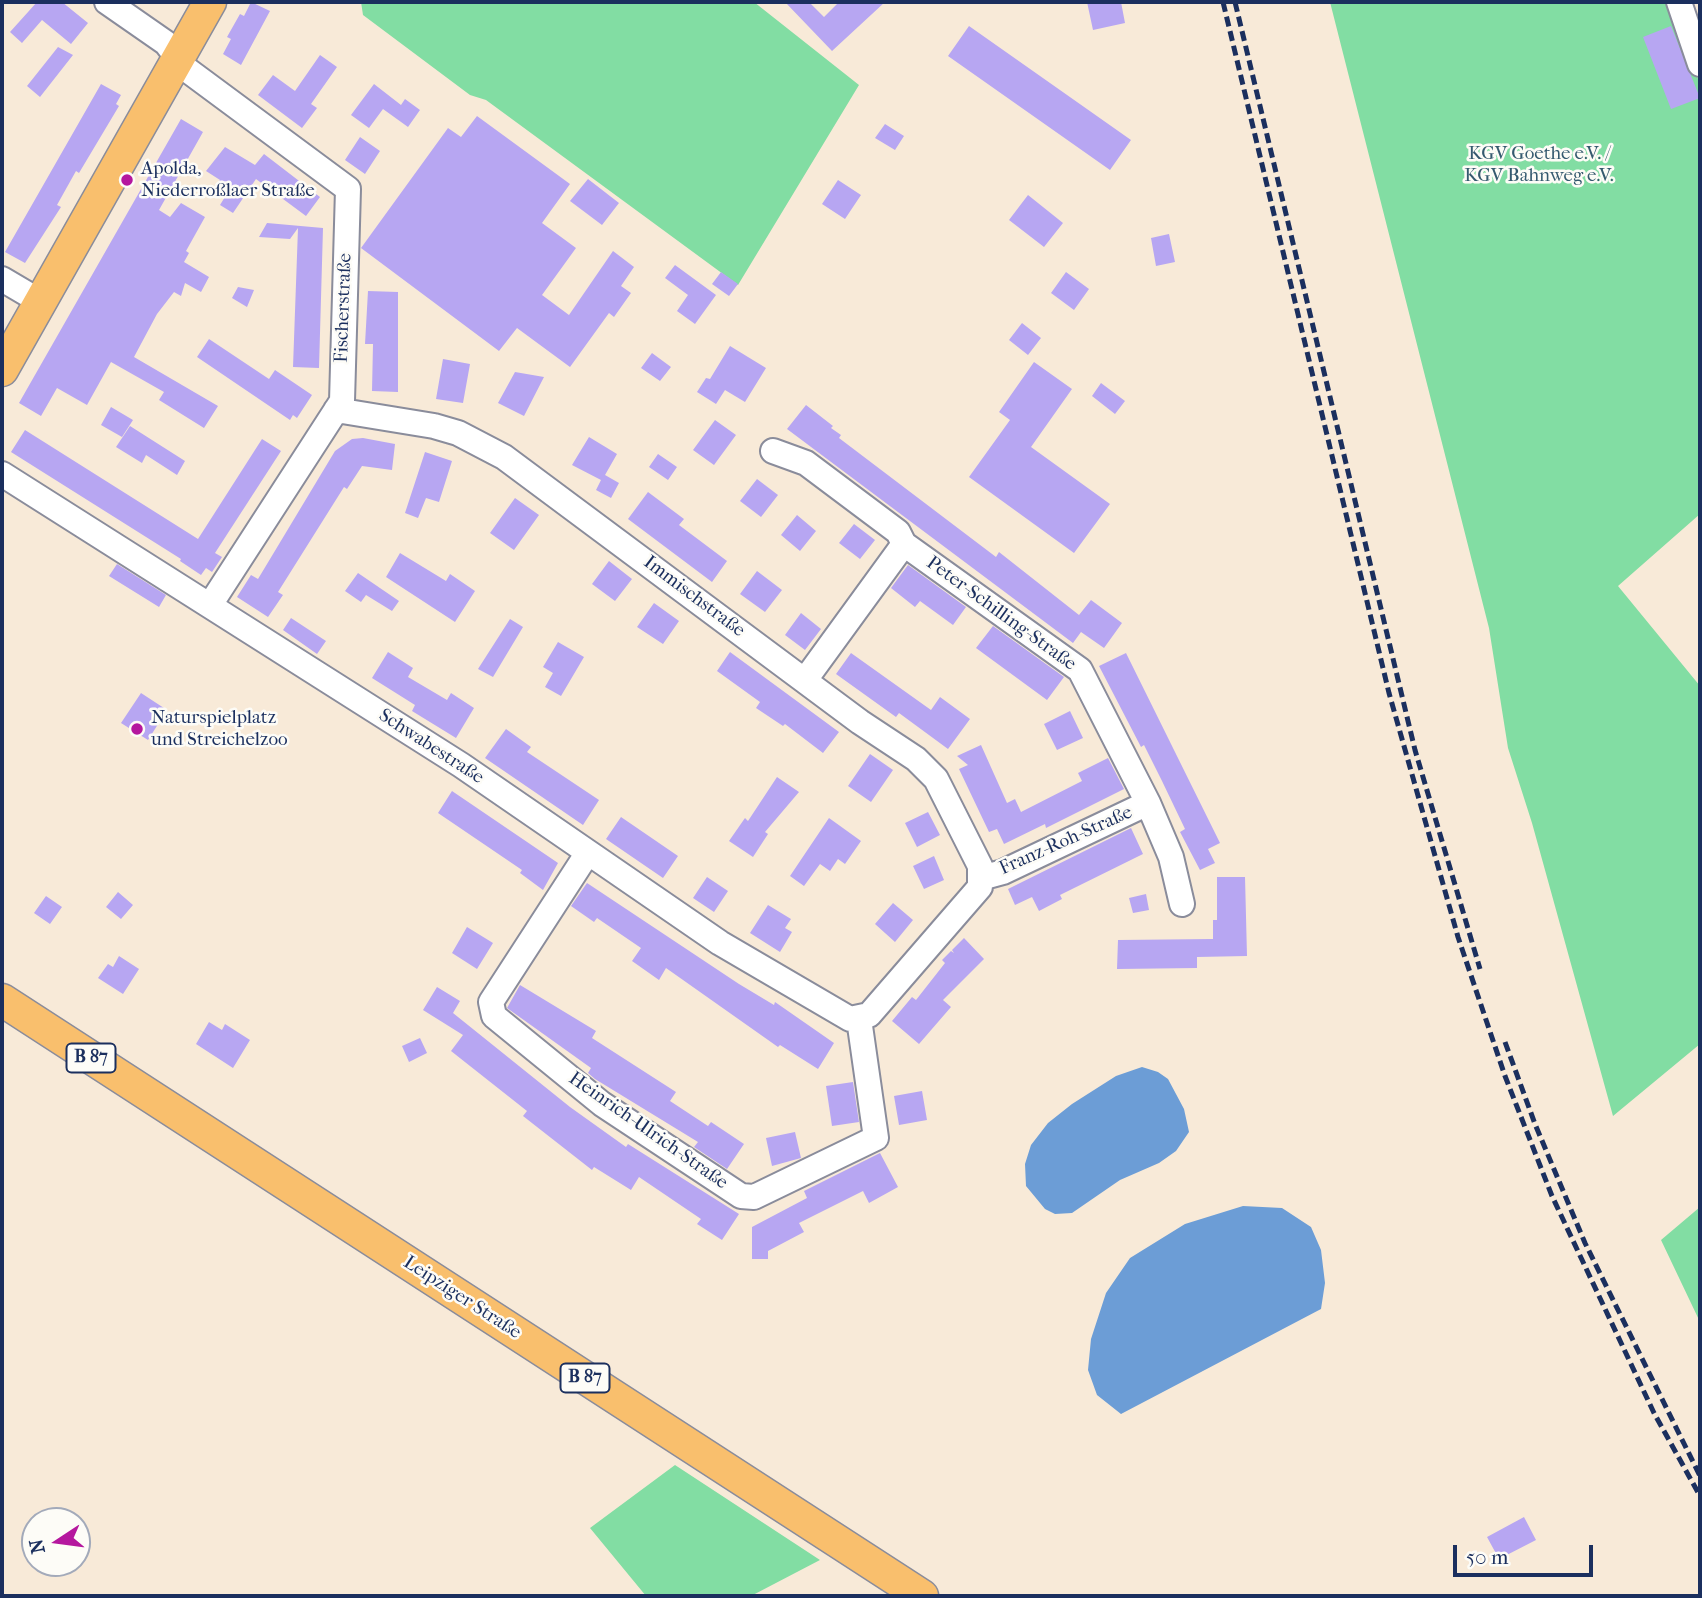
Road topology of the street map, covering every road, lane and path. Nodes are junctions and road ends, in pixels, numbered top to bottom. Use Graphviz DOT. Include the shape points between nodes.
graph roads {
  1 [pos="107,2"];
  2 [pos="210,2"];
  3 [pos="1679,2"];
  4 [pos="177,58"];
  5 [pos="1700,64"];
  6 [pos="2,279"];
  7 [pos="41,302"];
  8 [pos="2,370"];
  9 [pos="336,410"];
  10 [pos="773,451"];
  11 [pos="2,474"];
  12 [pos="904,544"];
  13 [pos="210,605"];
  14 [pos="805,680"];
  15 [pos="1148,803"];
  16 [pos="587,854"];
  17 [pos="981,877"];
  18 [pos="1182,904"];
  19 [pos="2,1000"];
  20 [pos="859,1019"];
  21 [pos="922,1596"];
  1 -- 4 [label="street" via="166,43"];
  2 -- 4 [label="main road"];
  3 -- 5 [label="street"];
  4 -- 7 [label="main road"];
  4 -- 9 [label="street, Fischerstraße" via="348,189 342,401"];
  6 -- 7 [label="street"];
  7 -- 8 [label="main road"];
  9 -- 13 [label="street, Fischerstraße"];
  9 -- 14 [label="street, Immischstraße" via="434,426 504,457"];
  10 -- 12 [label="street, Peter-Schilling-Straße" via="806,463 898,532"];
  11 -- 13 [label="street, Schwabestraße"];
  12 -- 14 [label="street"];
  12 -- 15 [label="street, Peter-Schilling-Straße" via="1080,670"];
  13 -- 16 [label="street, Schwabestraße" via="461,765"];
  14 -- 17 [label="street, Immischstraße" via="916,759 936,779 980,866"];
  15 -- 17 [label="street, Franz-Roh-Straße" via="1003,872"];
  15 -- 18 [label="street, Franz-Roh-Straße" via="1171,857"];
  16 -- 20 [label="street, Schwabestraße" via="720,943 850,1019"];
  16 -- 20 [label="street, Heinrich-Ulrich-Straße" via="491,1002 494,1016 602,1104 741,1196 754,1198 876,1138"];
  17 -- 20 [label="street, Franz-Roh-Straße" via="980,887 946,927 869,1015"];
  19 -- 21 [label="main road, Leipziger Straße / B 87"];
}
